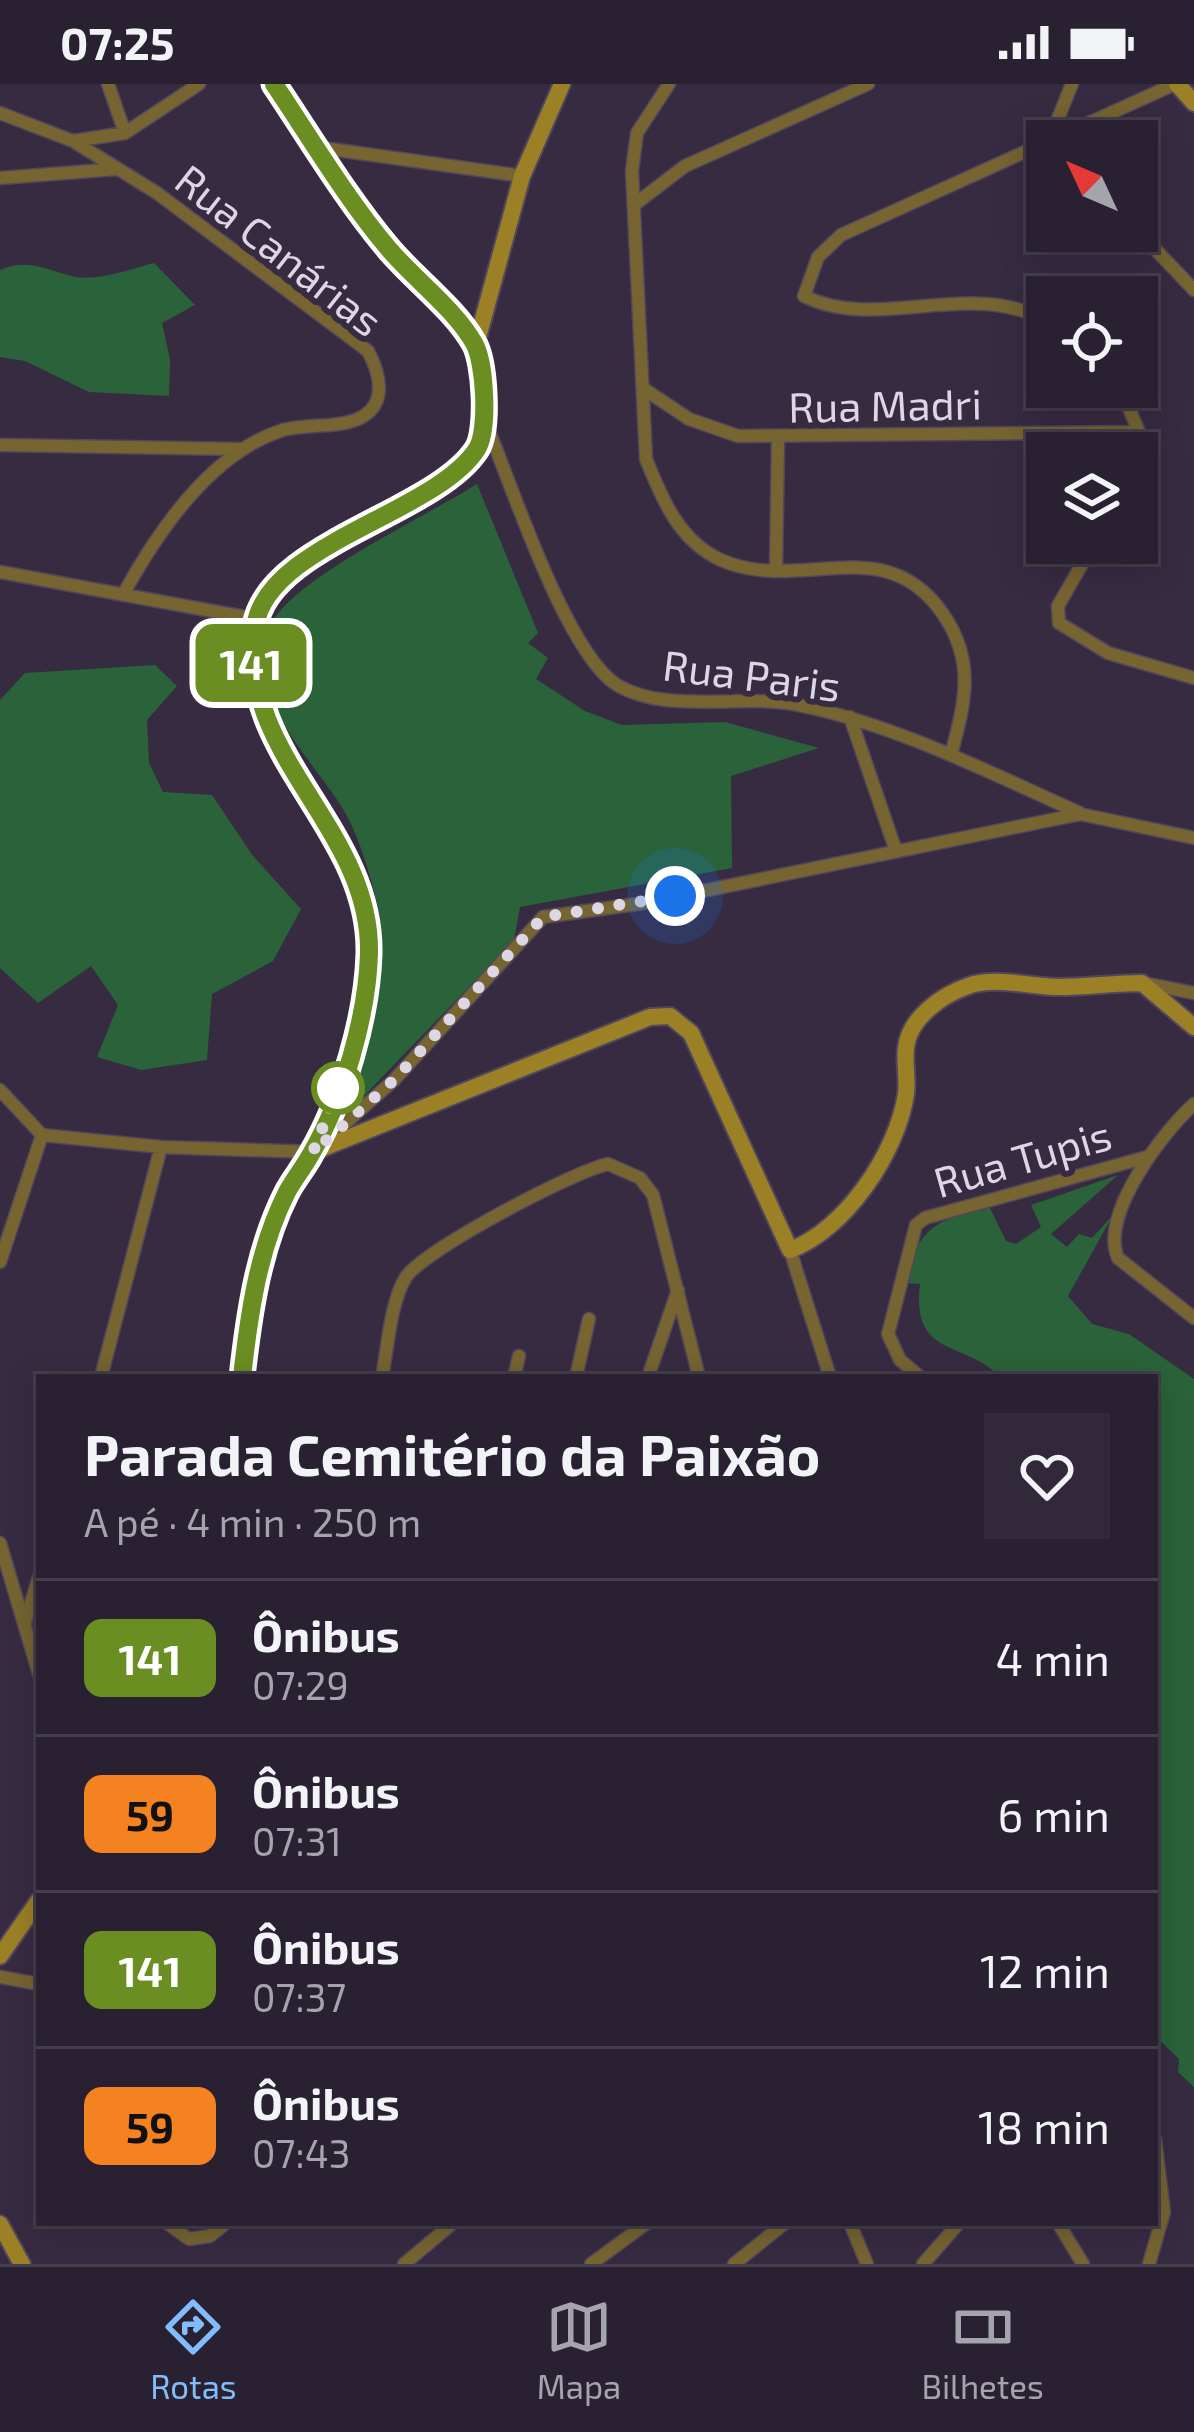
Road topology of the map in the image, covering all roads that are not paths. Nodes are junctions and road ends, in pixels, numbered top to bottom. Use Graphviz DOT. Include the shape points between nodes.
graph roads {
  1 [pos="108,84"];
  2 [pos="199,84"];
  3 [pos="274,84"];
  4 [pos="562,84"];
  5 [pos="669,84"];
  6 [pos="868,84"];
  7 [pos="1072,84"];
  8 [pos="1176,84"];
  9 [pos="1194,103"];
  10 [pos="0,113"];
  11 [pos="1058,120"];
  12 [pos="1096,120"];
  13 [pos="124,134"];
  14 [pos="73,141"];
  15 [pos="316,147"];
  16 [pos="1026,151"];
  17 [pos="118,169"];
  18 [pos="522,176"];
  19 [pos="0,178"];
  20 [pos="634,205"];
  21 [pos="1158,252"];
  22 [pos="1194,290"];
  23 [pos="1026,315"];
  24 [pos="476,345"];
  25 [pos="644,389"];
  26 [pos="1129,408"];
  27 [pos="487,426"];
  28 [pos="1139,432"];
  29 [pos="1026,434"];
  30 [pos="778,439"];
  31 [pos="0,445"];
  32 [pos="239,449"];
  33 [pos="1082,564"];
  34 [pos="776,569"];
  35 [pos="0,572"];
  36 [pos="124,592"];
  37 [pos="256,619"];
  38 [pos="1194,678"];
  39 [pos="850,717"];
  40 [pos="951,755"];
  41 [pos="1080,814"];
  42 [pos="1194,838"];
  43 [pos="895,848"];
  44 [pos="1142,982"];
  45 [pos="1194,993"];
  46 [pos="1194,1027"];
  47 [pos="0,1090"];
  48 [pos="1194,1104"];
  49 [pos="42,1135"];
  50 [pos="161,1147"];
  51 [pos="313,1152"];
  52 [pos="1147,1156"];
  53 [pos="790,1250"];
  54 [pos="0,1262"];
  55 [pos="678,1288"];
  56 [pos="1194,1318"];
  57 [pos="589,1319"];
  58 [pos="519,1356"];
  59 [pos="102,1374"];
  60 [pos="243,1374"];
  61 [pos="383,1374"];
  62 [pos="515,1374"];
  63 [pos="577,1374"];
  64 [pos="649,1374"];
  65 [pos="698,1374"];
  66 [pos="829,1374"];
  67 [pos="916,1374"];
  68 [pos="0,1543"];
  69 [pos="36,1586"];
  70 [pos="24,1624"];
  71 [pos="36,1665"];
  72 [pos="36,1904"];
  73 [pos="0,1956"];
  74 [pos="0,1977"];
  75 [pos="36,1983"];
  76 [pos="1158,2163"];
  77 [pos="0,2224"];
  78 [pos="171,2226"];
  79 [pos="222,2226"];
  80 [pos="449,2226"];
  81 [pos="642,2226"];
  82 [pos="781,2226"];
  83 [pos="851,2226"];
  84 [pos="956,2226"];
  85 [pos="1060,2226"];
  86 [pos="22,2264"];
  87 [pos="404,2264"];
  88 [pos="591,2264"];
  89 [pos="734,2264"];
  90 [pos="867,2264"];
  91 [pos="922,2264"];
  92 [pos="1083,2264"];
  93 [pos="1149,2264"];
  1 -- 13 [label="street"];
  2 -- 13 [label="street"];
  3 -- 15 [label="main road"];
  4 -- 18 [label="main road"];
  5 -- 20 [label="street" via="637,133"];
  6 -- 20 [label="street" via="685,166"];
  7 -- 11 [label="street"];
  8 -- 9 [label="main road"];
  8 -- 12 [label="street"];
  10 -- 14 [label="street, Rua Canárias"];
  13 -- 14 [label="street"];
  14 -- 17 [label="street, Rua Canárias"];
  15 -- 18 [label="street"];
  15 -- 24 [label="main road" via="385,244"];
  16 -- 23 [label="street" via="841,236 818,257 804,296 837,306 995,304"];
  17 -- 19 [label="street"];
  17 -- 32 [label="street, Rua Canárias" via="368,352 377,370 375,403 361,418 283,430"];
  18 -- 24 [label="main road"];
  20 -- 25 [label="street"];
  21 -- 22 [label="street"];
  24 -- 27 [label="main road"];
  25 -- 30 [label="street, Rua Madri" via="712,429"];
  25 -- 34 [label="street" via="646,459 681,528 726,562"];
  26 -- 28 [label="street"];
  27 -- 37 [label="main road" via="451,475 304,561"];
  27 -- 39 [label="street, Rua Paris" via="578,642 616,685"];
  29 -- 30 [label="street, Rua Madri"];
  30 -- 34 [label="street"];
  31 -- 32 [label="street"];
  32 -- 36 [label="street, Rua Canárias" via="174,517"];
  33 -- 38 [label="street" via="1058,606 1059,623 1108,653"];
  34 -- 40 [label="street" via="891,570 933,599 967,665 968,694"];
  35 -- 36 [label="street"];
  36 -- 37 [label="street"];
  37 -- 51 [label="main road" via="250,666 257,702 338,846 361,898 369,950 349,1052"];
  39 -- 40 [label="street, Rua Paris"];
  39 -- 43 [label="street"];
  40 -- 41 [label="street, Rua Paris"];
  41 -- 42 [label="street"];
  41 -- 43 [label="street"];
  43 -- 51 [label="street" via="543,917 394,1080"];
  44 -- 45 [label="street"];
  44 -- 46 [label="main road"];
  44 -- 53 [label="main road" via="974,983 932,1005 905,1045 898,1123 862,1187 843,1219"];
  47 -- 49 [label="street"];
  48 -- 52 [label="street"];
  49 -- 50 [label="street"];
  49 -- 54 [label="street"];
  50 -- 51 [label="street"];
  50 -- 59 [label="street"];
  51 -- 53 [label="main road" via="650,1017 670,1016 691,1033"];
  51 -- 60 [label="main road" via="264,1252"];
  52 -- 56 [label="street" via="1113,1247"];
  52 -- 67 [label="street, Rua Tupis" via="916,1225 888,1334"];
  53 -- 66 [label="street"];
  55 -- 61 [label="street" via="653,1196 640,1178 608,1164 564,1177 420,1262 401,1288"];
  55 -- 64 [label="street"];
  55 -- 65 [label="street"];
  57 -- 63 [label="street"];
  58 -- 62 [label="street"];
  68 -- 70 [label="street"];
  69 -- 70 [label="street"];
  70 -- 71 [label="street"];
  72 -- 73 [label="main road"];
  74 -- 75 [label="street"];
  76 -- 93 [label="street" via="1164,2212"];
  77 -- 86 [label="main road"];
  78 -- 79 [label="street" via="189,2239"];
  80 -- 87 [label="street"];
  81 -- 88 [label="street"];
  82 -- 89 [label="street"];
  83 -- 90 [label="street"];
  84 -- 91 [label="street"];
  85 -- 92 [label="street"];
}
